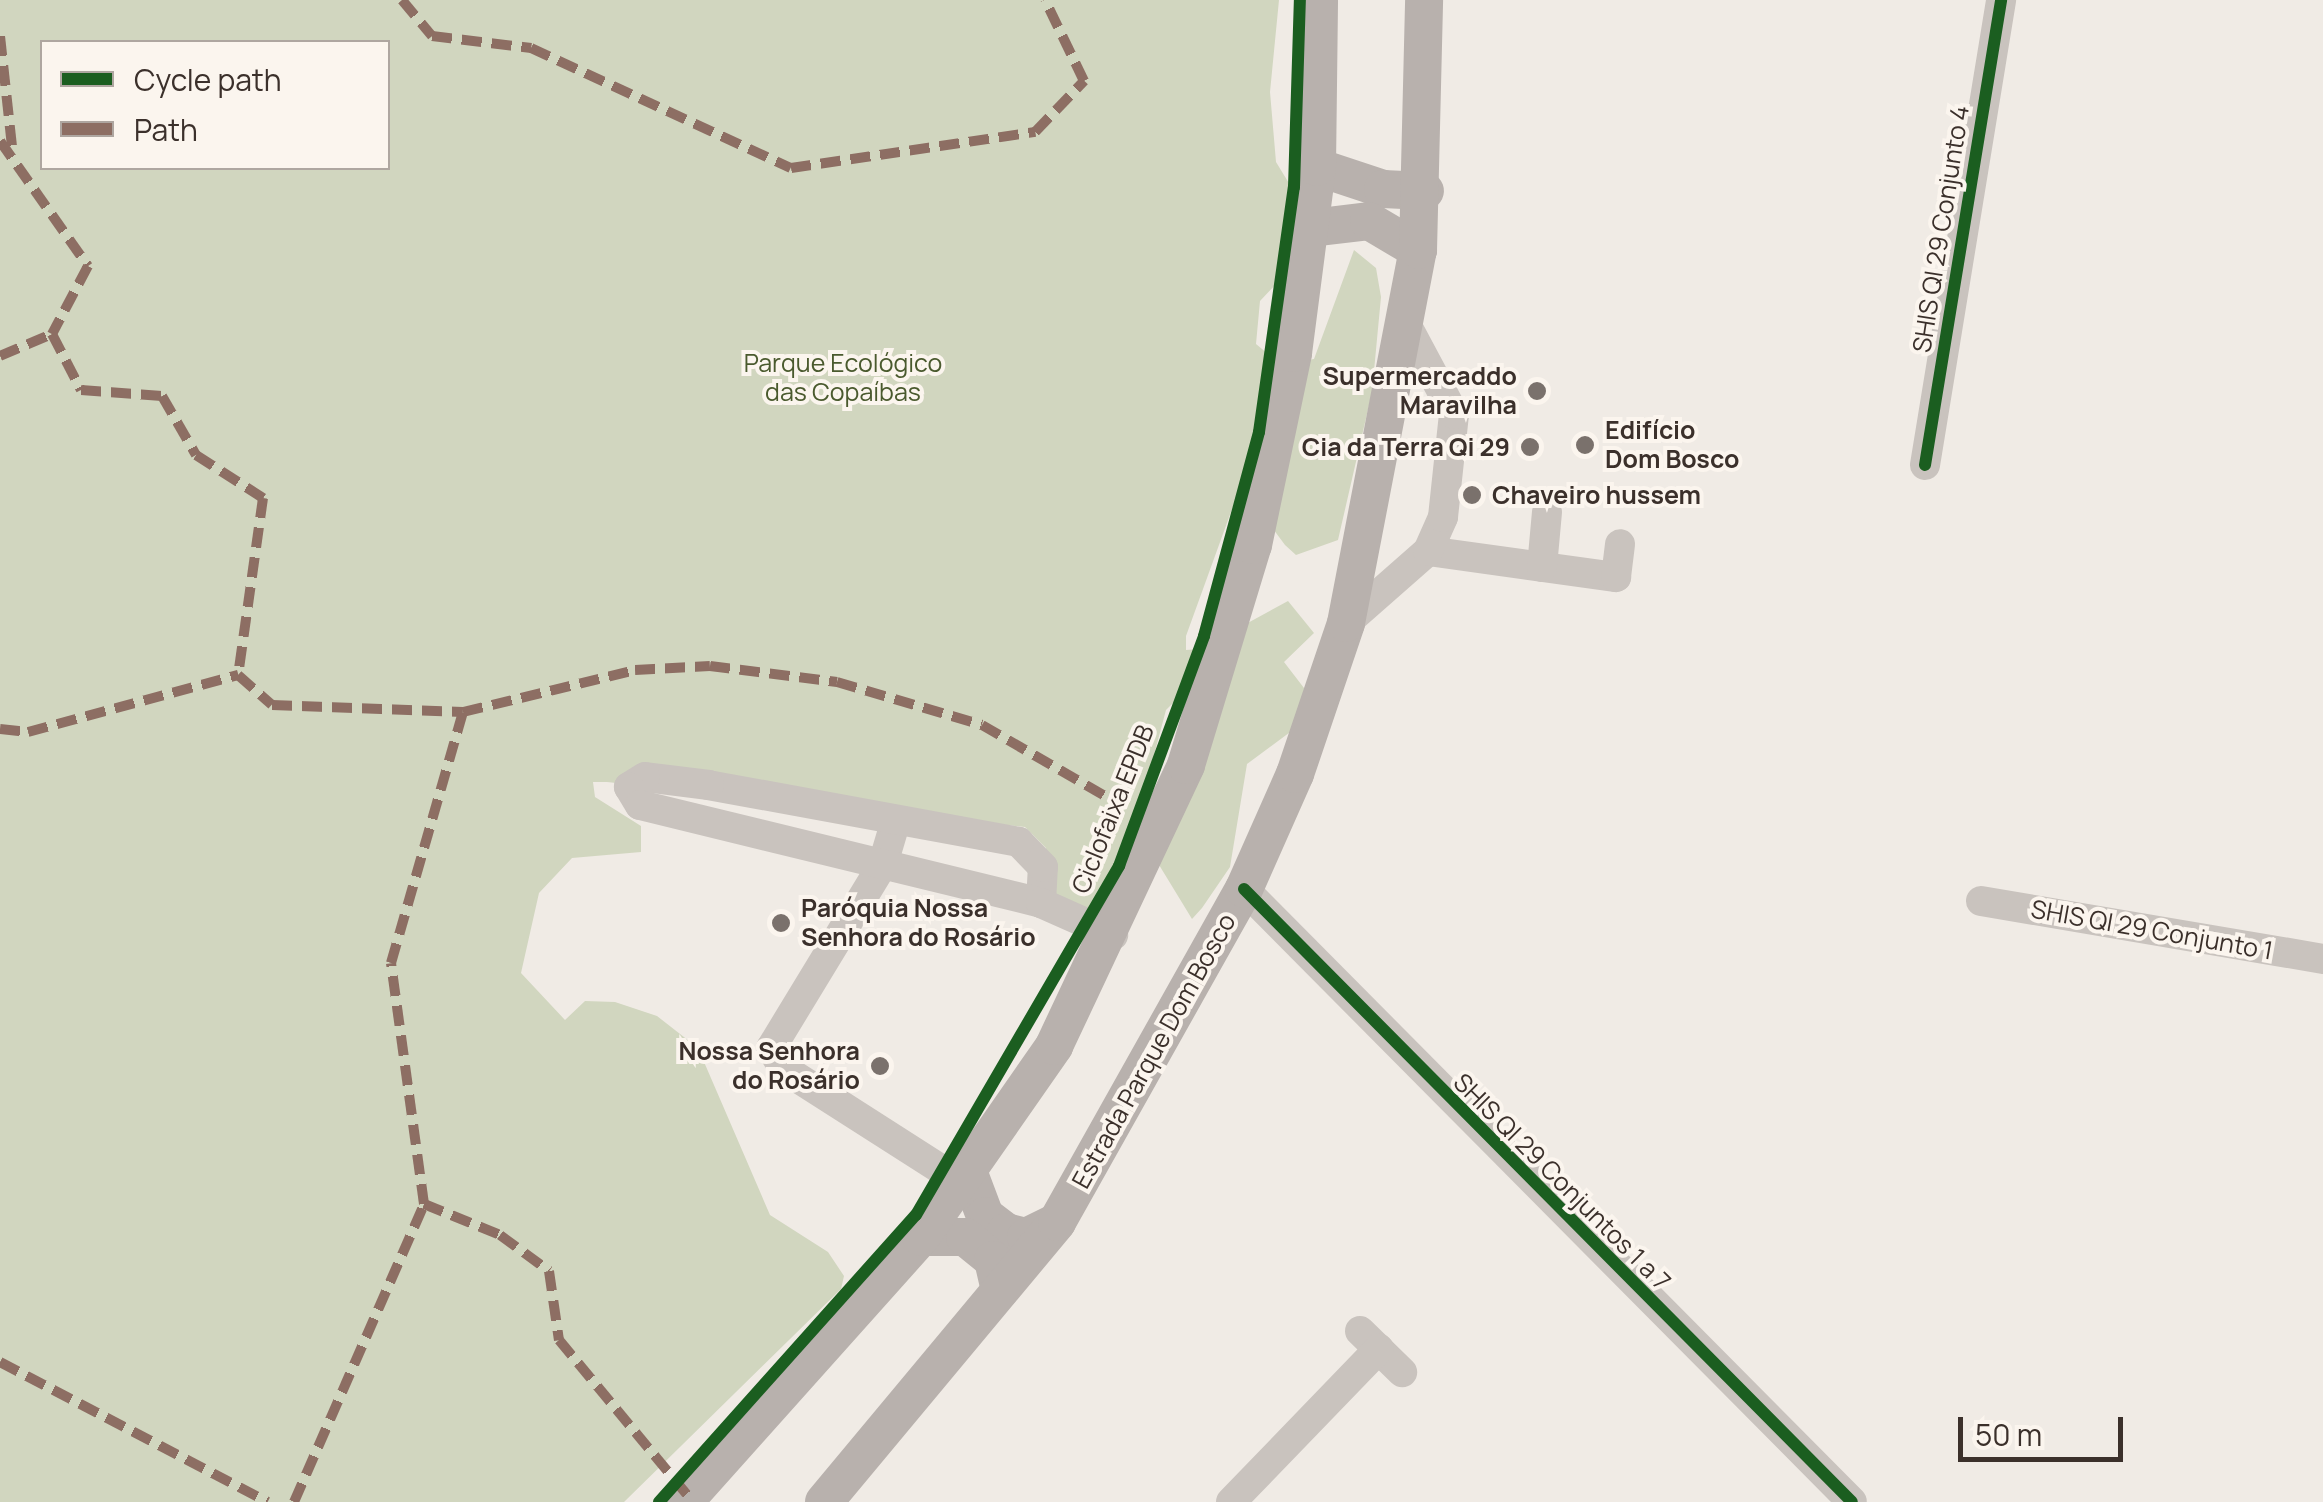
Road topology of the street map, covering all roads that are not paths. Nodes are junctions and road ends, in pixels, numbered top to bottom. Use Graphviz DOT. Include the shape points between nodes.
graph roads {
  1 [pos="1319,0"];
  2 [pos="1408,0"];
  3 [pos="1424,0"];
  4 [pos="2001,0"];
  5 [pos="1425,65"];
  6 [pos="1317,168"];
  7 [pos="1424,191"];
  8 [pos="1311,228"];
  9 [pos="1418,250"];
  10 [pos="1406,324"];
  11 [pos="1925,465"];
  12 [pos="1548,512"];
  13 [pos="1620,544"];
  14 [pos="1428,551"];
  15 [pos="1542,567"];
  16 [pos="1346,624"];
  17 [pos="896,820"];
  18 [pos="883,864"];
  19 [pos="1244,889"];
  20 [pos="1982,901"];
  21 [pos="1041,903"];
  22 [pos="1114,935"];
  23 [pos="2323,958"];
  24 [pos="965,1176"];
  25 [pos="1058,1222"];
  26 [pos="921,1237"];
  27 [pos="1000,1290"];
  28 [pos="1402,1372"];
  29 [pos="684,1502"];
  30 [pos="824,1502"];
  31 [pos="1231,1502"];
  32 [pos="1852,1502"];
  1 -- 6 [label="main road"];
  2 -- 5 [label="street"];
  3 -- 5 [label="main road, Estrada Parque Dom Bosco"];
  4 -- 11 [label="street, SHIS QI 29 Conjunto 4"];
  5 -- 7 [label="main road, Estrada Parque Dom Bosco"];
  6 -- 7 [label="main road" via="1383,190"];
  6 -- 8 [label="main road"];
  7 -- 9 [label="main road, Estrada Parque Dom Bosco"];
  8 -- 9 [label="main road" via="1369,221"];
  8 -- 22 [label="main road" via="1253,546 1186,765"];
  9 -- 10 [label="main road, Estrada Parque Dom Bosco"];
  10 -- 14 [label="street" via="1454,414 1453,465"];
  10 -- 16 [label="main road, Estrada Parque Dom Bosco"];
  12 -- 15 [label="street"];
  13 -- 15 [label="street" via="1616,577"];
  14 -- 15 [label="street"];
  14 -- 16 [label="street"];
  16 -- 19 [label="main road, Estrada Parque Dom Bosco"];
  17 -- 18 [label="street"];
  17 -- 18 [label="street" via="656,778 628,787 640,804"];
  17 -- 21 [label="street" via="1027,845 1043,867"];
  18 -- 21 [label="street"];
  18 -- 24 [label="street" via="772,1041 772,1055"];
  19 -- 25 [label="main road, Estrada Parque Dom Bosco"];
  19 -- 32 [label="street, SHIS QI 29 Conjuntos 1 a 7"];
  20 -- 23 [label="street, SHIS QI 29 Conjunto 1"];
  21 -- 22 [label="street"];
  22 -- 24 [label="main road" via="1054,1046"];
  24 -- 25 [label="main road" via="985,1216 1006,1232 1026,1237"];
  24 -- 26 [label="main road"];
  25 -- 27 [label="main road, Estrada Parque Dom Bosco"];
  26 -- 27 [label="main road" via="965,1236 993,1260"];
  26 -- 29 [label="main road"];
  27 -- 30 [label="main road, Estrada Parque Dom Bosco"];
  28 -- 31 [label="street" via="1369,1340"];
}
